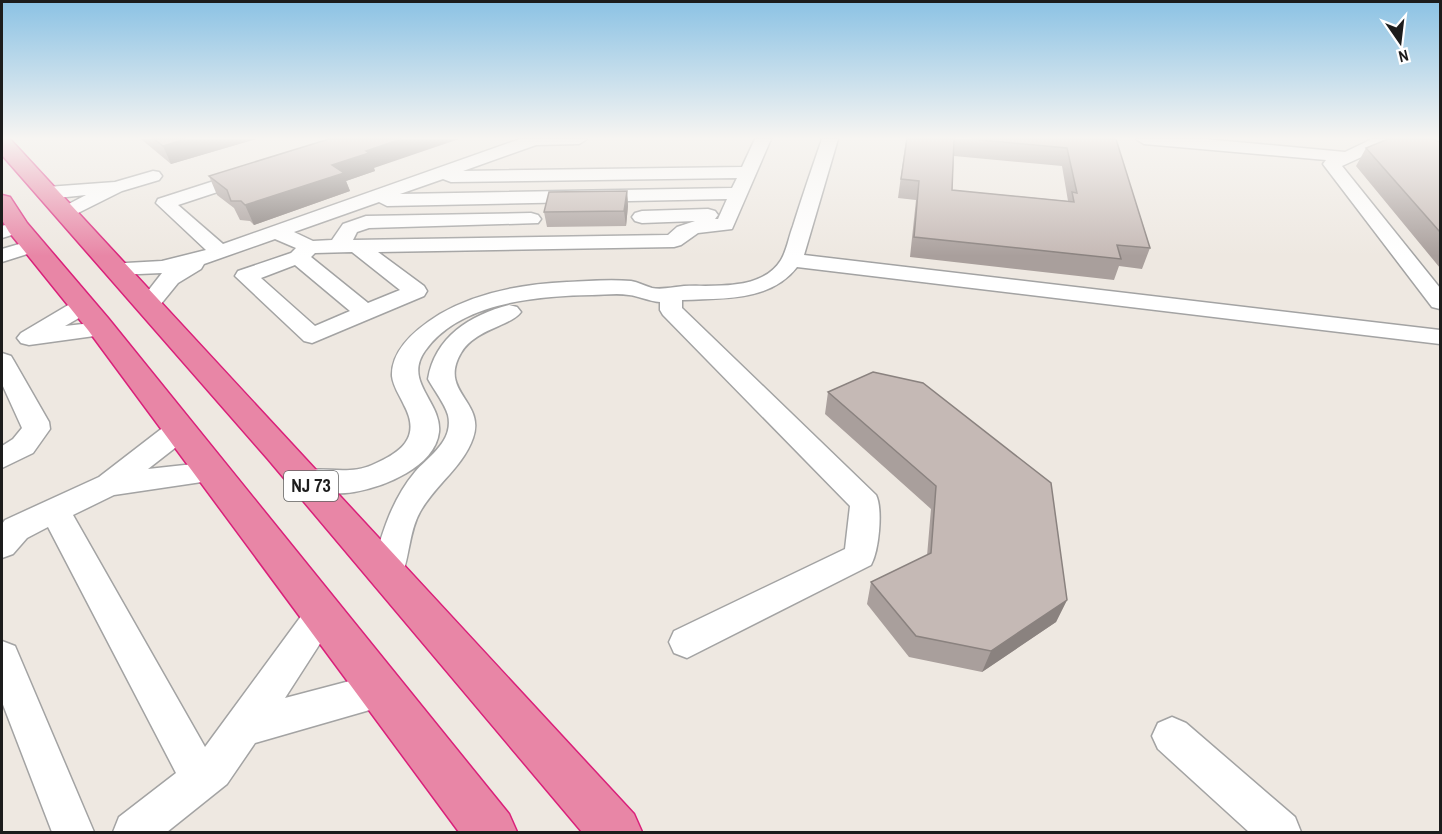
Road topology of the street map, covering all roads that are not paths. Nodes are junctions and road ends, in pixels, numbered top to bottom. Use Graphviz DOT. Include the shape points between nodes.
graph roads {
  1 [pos="33,178"];
  2 [pos="147,178"];
  3 [pos="243,178"];
  4 [pos="429,178"];
  5 [pos="433,178"];
  6 [pos="746,178"];
  7 [pos="818,178"];
  8 [pos="1343,178"];
  9 [pos="116,187"];
  10 [pos="740,193"];
  11 [pos="537,197"];
  12 [pos="363,201"];
  13 [pos="56,203"];
  14 [pos="730,215"];
  15 [pos="642,217"];
  16 [pos="531,219"];
  17 [pos="9,227"];
  18 [pos="276,232"];
  19 [pos="524,243"];
  20 [pos="347,247"];
  21 [pos="304,252"];
  22 [pos="213,254"];
  23 [pos="792,260"];
  24 [pos="132,287"];
  25 [pos="660,294"];
  26 [pos="1440,302"];
  27 [pos="366,313"];
  28 [pos="92,318"];
  29 [pos="1440,337"];
  30 [pos="4,362"];
  31 [pos="179,430"];
  32 [pos="2,458"];
  33 [pos="212,472"];
  34 [pos="306,480"];
  35 [pos="109,485"];
  36 [pos="55,511"];
  37 [pos="2,545"];
  38 [pos="387,573"];
  39 [pos="322,614"];
  40 [pos="687,642"];
  41 [pos="2,657"];
  42 [pos="380,690"];
  43 [pos="243,728"];
  44 [pos="1172,736"];
  45 [pos="201,779"];
  46 [pos="73,832"];
  47 [pos="134,832"];
  48 [pos="491,832"];
  49 [pos="616,832"];
  50 [pos="1280,832"];
  1 -- 13 [label="highway, NJ 73"];
  2 -- 9 [label="lane"];
  3 -- 22 [label="lane" via="165,203"];
  4 -- 5 [label="lane"];
  4 -- 12 [label="lane"];
  6 -- 10 [label="lane"];
  7 -- 23 [label="lane"];
  8 -- 26 [label="lane"];
  9 -- 13 [label="lane"];
  9 -- 13 [label="lane"];
  10 -- 11 [label="lane"];
  10 -- 14 [label="lane"];
  11 -- 12 [label="lane"];
  11 -- 16 [label="lane"];
  12 -- 18 [label="lane"];
  13 -- 24 [label="highway, NJ 73"];
  14 -- 15 [label="lane"];
  14 -- 19 [label="lane" via="725,225 696,226 674,241"];
  16 -- 19 [label="lane"];
  16 -- 20 [label="lane" via="366,222 350,228"];
  17 -- 24 [label="highway" via="45,227 54,231 102,287 117,291"];
  17 -- 28 [label="highway"];
  18 -- 21 [label="lane"];
  18 -- 22 [label="lane"];
  19 -- 20 [label="lane"];
  20 -- 21 [label="lane"];
  20 -- 27 [label="lane" via="416,291"];
  21 -- 27 [label="lane"];
  21 -- 27 [label="lane" via="246,276 312,336"];
  22 -- 24 [label="lane" via="170,278"];
  22 -- 24 [label="lane" via="162,267"];
  23 -- 25 [label="lane" via="779,276 754,287"];
  23 -- 29 [label="lane"];
  24 -- 34 [label="highway, NJ 73"];
  25 -- 34 [label="lane" via="633,288 532,291 483,302 448,319 420,342 407,363 405,377 425,422 426,434 419,446 395,467 359,481"];
  25 -- 38 [label="lane" via="627,302 546,305 513,311 486,320 456,343 448,354 441,379 462,416 460,437 449,456 425,480 402,517"];
  25 -- 40 [label="lane" via="671,310 865,502 860,556"];
  28 -- 30 [label="lane" via="29,338"];
  28 -- 31 [label="highway"];
  30 -- 32 [label="lane" via="36,429 23,446"];
  31 -- 33 [label="highway"];
  31 -- 35 [label="lane"];
  33 -- 35 [label="lane"];
  33 -- 39 [label="highway"];
  34 -- 38 [label="highway, NJ 73"];
  35 -- 36 [label="lane"];
  36 -- 37 [label="lane" via="16,529"];
  36 -- 45 [label="lane"];
  38 -- 49 [label="highway, NJ 73"];
  39 -- 42 [label="highway"];
  39 -- 43 [label="lane"];
  41 -- 46 [label="lane"];
  42 -- 43 [label="lane"];
  42 -- 48 [label="highway"];
  43 -- 45 [label="lane" via="213,770"];
  44 -- 50 [label="lane"];
  45 -- 47 [label="lane"];
}
